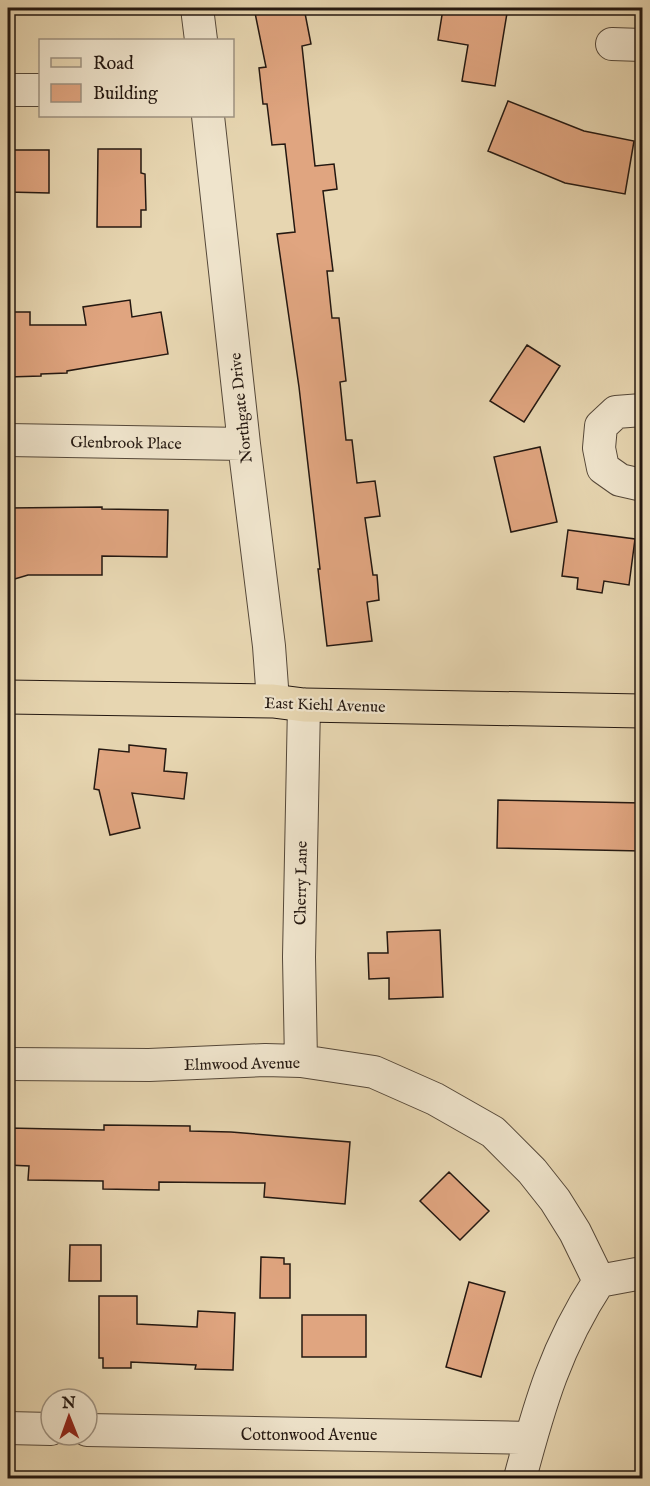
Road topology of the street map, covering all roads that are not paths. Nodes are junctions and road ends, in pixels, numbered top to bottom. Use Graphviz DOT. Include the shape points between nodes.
graph roads {
  1 [pos="197,8"];
  2 [pos="201,39"];
  3 [pos="612,44"];
  4 [pos="642,45"];
  5 [pos="8,90"];
  6 [pos="39,90"];
  7 [pos="208,117"];
  8 [pos="642,410"];
  9 [pos="8,440"];
  10 [pos="244,444"];
  11 [pos="642,485"];
  12 [pos="8,697"];
  13 [pos="289,703"];
  14 [pos="642,711"];
  15 [pos="300,1061"];
  16 [pos="8,1064"];
  17 [pos="642,1272"];
  18 [pos="599,1281"];
  19 [pos="8,1428"];
  20 [pos="39,1429"];
  21 [pos="99,1430"];
  22 [pos="531,1438"];
  23 [pos="520,1479"];
  1 -- 2 [label="street"];
  3 -- 4 [label="street"];
  5 -- 6 [label="street"];
  7 -- 10 [label="street, Northgate Drive"];
  8 -- 11 [label="street" via="615,412 601,426 599,448 603,468 620,480"];
  9 -- 10 [label="street, Glenbrook Place"];
  10 -- 13 [label="street, Northgate Drive" via="269,646"];
  12 -- 13 [label="main road, East Kiehl Avenue"];
  13 -- 14 [label="main road, East Kiehl Avenue"];
  13 -- 15 [label="street, Cherry Lane" via="300,875"];
  15 -- 16 [label="street, Elmwood Avenue"];
  15 -- 18 [label="street, Elmwood Avenue" via="374,1072 435,1099 493,1132 555,1200"];
  17 -- 18 [label="street"];
  18 -- 22 [label="street" via="557,1356"];
  19 -- 20 [label="street"];
  21 -- 22 [label="street, Cottonwood Avenue"];
  22 -- 23 [label="street"];
}
